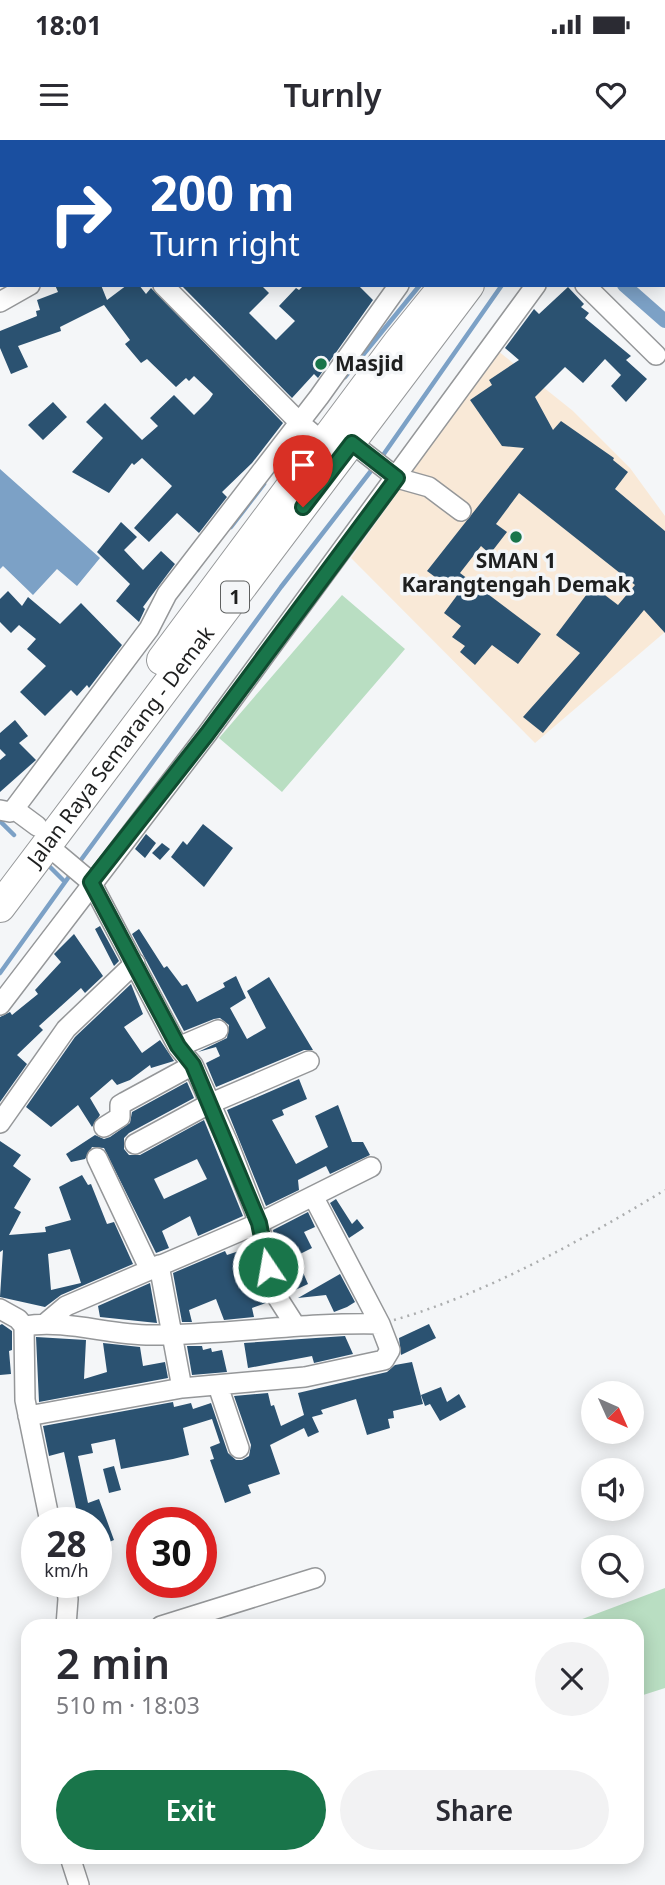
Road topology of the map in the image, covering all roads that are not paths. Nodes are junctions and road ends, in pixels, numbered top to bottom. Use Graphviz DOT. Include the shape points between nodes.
graph roads {
  1 [pos="26,287"];
  2 [pos="165,287"];
  3 [pos="437,287"];
  4 [pos="467,287"];
  5 [pos="535,287"];
  6 [pos="587,287"];
  7 [pos="409,294"];
  8 [pos="0,302"];
  9 [pos="656,355"];
  10 [pos="324,435"];
  11 [pos="394,476"];
  12 [pos="461,511"];
  13 [pos="29,825"];
  14 [pos="0,876"];
  15 [pos="88,880"];
  16 [pos="0,907"];
  17 [pos="135,963"];
  18 [pos="0,1005"];
  19 [pos="218,1030"];
  20 [pos="178,1046"];
  21 [pos="309,1061"];
  22 [pos="193,1065"];
  23 [pos="209,1104"];
  24 [pos="0,1123"];
  25 [pos="104,1127"];
  26 [pos="135,1144"];
  27 [pos="97,1158"];
  28 [pos="371,1167"];
  29 [pos="313,1196"];
  30 [pos="259,1223"];
  31 [pos="154,1267"];
  32 [pos="0,1309"];
  33 [pos="47,1322"];
  34 [pos="380,1324"];
  35 [pos="295,1325"];
  36 [pos="24,1326"];
  37 [pos="174,1334"];
  38 [pos="218,1385"];
  39 [pos="182,1388"];
  40 [pos="28,1416"];
  41 [pos="239,1448"];
  42 [pos="47,1507"];
  43 [pos="315,1578"];
  44 [pos="68,1598"];
  45 [pos="67,1619"];
  46 [pos="183,1619"];
  47 [pos="72,1864"];
  48 [pos="79,1885"];
  1 -- 8 [label="street"];
  2 -- 10 [label="street"];
  3 -- 7 [label="highway, Jalan Raya Semarang - Demak / 1"];
  4 -- 10 [label="highway, Jalan Raya Semarang - Demak / 1"];
  5 -- 11 [label="street"];
  6 -- 9 [label="street"];
  7 -- 10 [label="highway, Jalan Raya Semarang - Demak / 1" via="362,362"];
  10 -- 11 [label="street"];
  10 -- 13 [label="highway, Jalan Raya Semarang - Demak / 1"];
  10 -- 13 [label="highway, Jalan Raya Semarang - Demak / 1" via="287,460 143,657"];
  11 -- 12 [label="street" via="429,487"];
  11 -- 15 [label="street" via="207,734"];
  13 -- 14 [label="highway, Jalan Raya Semarang - Demak / 1"];
  13 -- 15 [label="street"];
  13 -- 16 [label="highway, Jalan Raya Semarang - Demak / 1"];
  15 -- 17 [label="street"];
  15 -- 18 [label="street"];
  17 -- 20 [label="street"];
  17 -- 24 [label="street" via="66,1029"];
  19 -- 20 [label="street"];
  20 -- 22 [label="street"];
  21 -- 23 [label="street"];
  22 -- 23 [label="street"];
  22 -- 25 [label="street" via="120,1105 120,1117"];
  23 -- 26 [label="street"];
  23 -- 30 [label="street"];
  27 -- 31 [label="street"];
  28 -- 29 [label="street"];
  29 -- 30 [label="street"];
  29 -- 34 [label="street"];
  30 -- 31 [label="street"];
  30 -- 35 [label="street" via="272,1289"];
  31 -- 33 [label="street" via="66,1306"];
  31 -- 37 [label="street"];
  32 -- 36 [label="street"];
  33 -- 36 [label="street"];
  33 -- 37 [label="street" via="111,1333"];
  34 -- 35 [label="street"];
  34 -- 38 [label="street" via="390,1350 375,1364 305,1377"];
  35 -- 37 [label="street"];
  36 -- 40 [label="street"];
  37 -- 39 [label="street"];
  38 -- 39 [label="street"];
  38 -- 41 [label="street"];
  39 -- 40 [label="street"];
  40 -- 42 [label="street"];
  43 -- 46 [label="street"];
  44 -- 45 [label="street"];
  47 -- 48 [label="street"];
}
